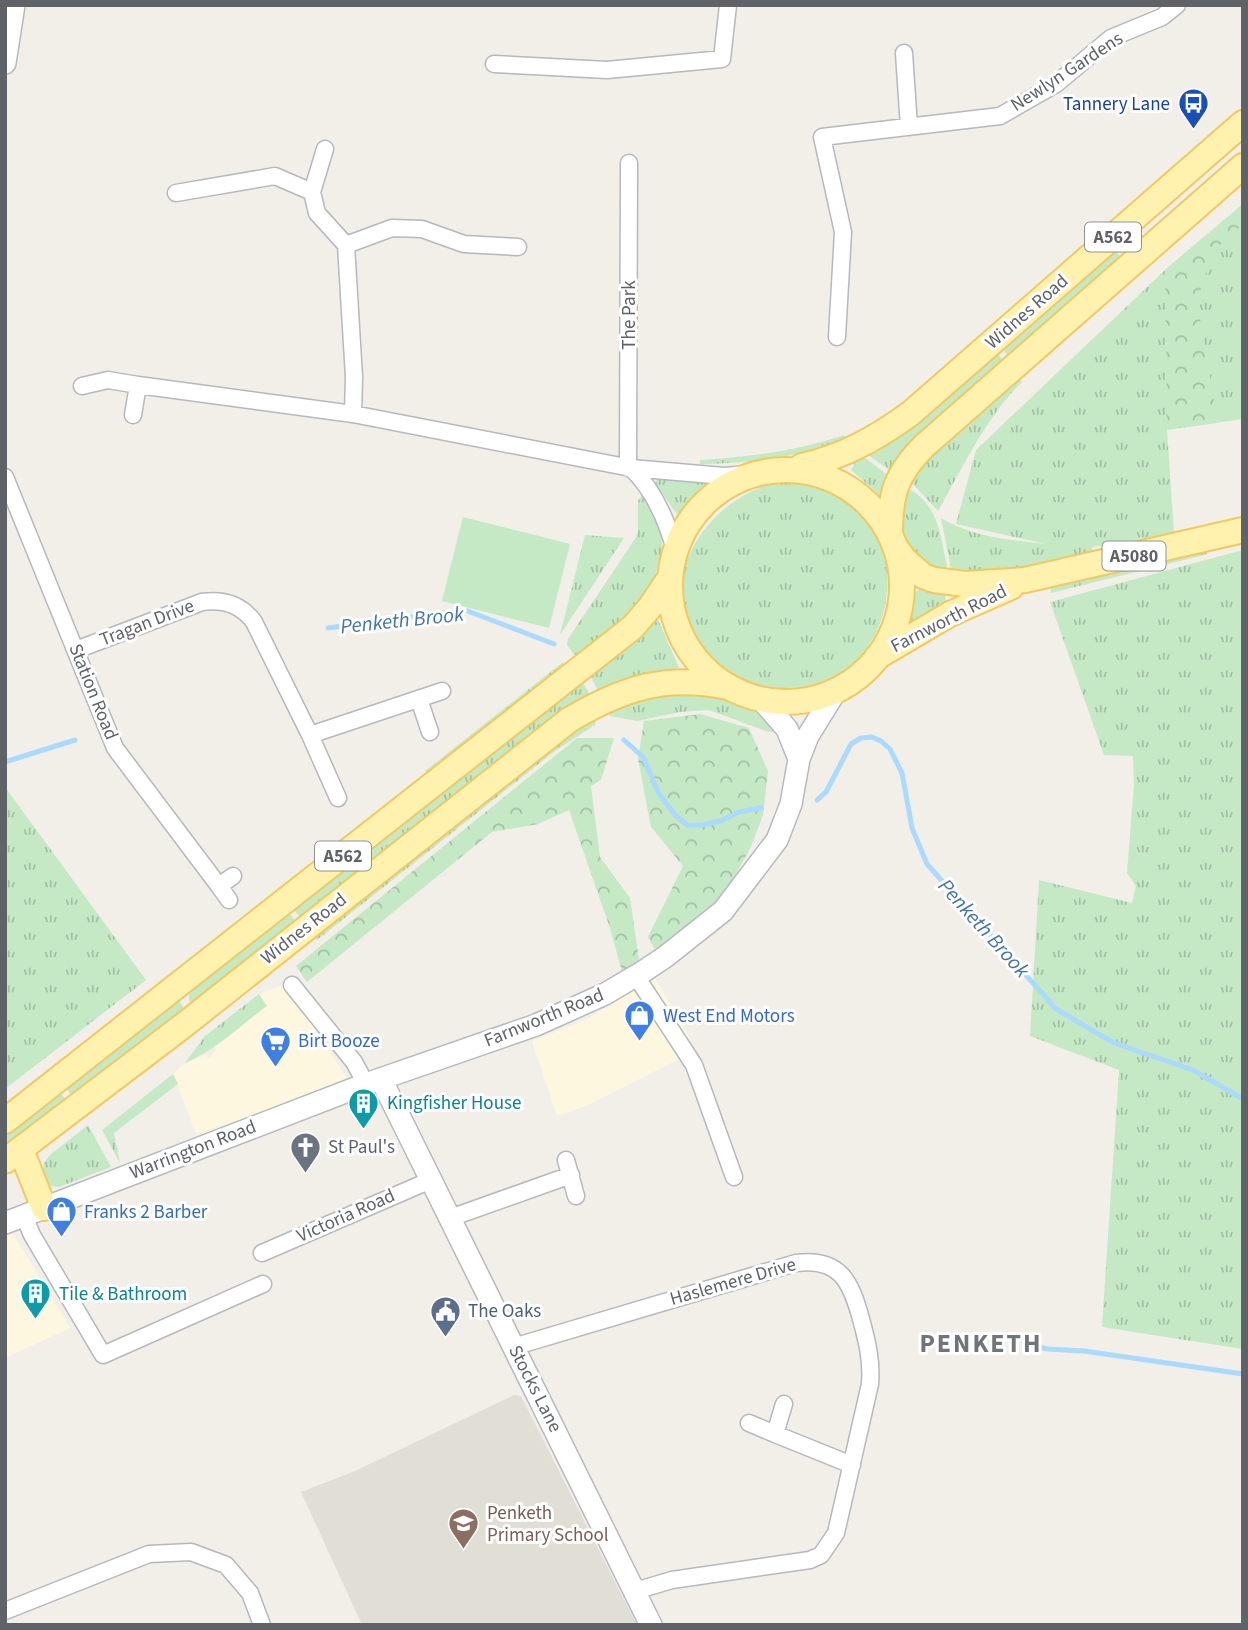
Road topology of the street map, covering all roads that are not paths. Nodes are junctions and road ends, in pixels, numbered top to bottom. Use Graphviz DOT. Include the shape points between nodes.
graph roads {
  1 [pos="14,5"];
  2 [pos="728,5"];
  3 [pos="1177,5"];
  4 [pos="904,53"];
  5 [pos="5,63"];
  6 [pos="494,64"];
  7 [pos="1243,122"];
  8 [pos="909,127"];
  9 [pos="325,149"];
  10 [pos="629,163"];
  11 [pos="1243,166"];
  12 [pos="312,192"];
  13 [pos="176,193"];
  14 [pos="346,245"];
  15 [pos="518,247"];
  16 [pos="837,337"];
  17 [pos="138,385"];
  18 [pos="82,386"];
  19 [pos="353,414"];
  20 [pos="133,415"];
  21 [pos="630,468"];
  22 [pos="791,468"];
  23 [pos="762,473"];
  24 [pos="5,477"];
  25 [pos="1243,530"];
  26 [pos="893,541"];
  27 [pos="676,554"];
  28 [pos="669,579"];
  29 [pos="1025,580"];
  30 [pos="76,650"];
  31 [pos="873,659"];
  32 [pos="728,687"];
  33 [pos="837,689"];
  34 [pos="442,691"];
  35 [pos="419,699"];
  36 [pos="761,699"];
  37 [pos="430,732"];
  38 [pos="310,735"];
  39 [pos="799,759"];
  40 [pos="338,798"];
  41 [pos="233,876"];
  42 [pos="219,886"];
  43 [pos="229,900"];
  44 [pos="636,975"];
  45 [pos="292,985"];
  46 [pos="374,1081"];
  47 [pos="5,1121"];
  48 [pos="13,1155"];
  49 [pos="734,1177"];
  50 [pos="431,1180"];
  51 [pos="576,1196"];
  52 [pos="24,1215"];
  53 [pos="450,1218"];
  54 [pos="262,1253"];
  55 [pos="264,1284"];
  56 [pos="513,1347"];
  57 [pos="784,1404"];
  58 [pos="749,1423"];
  59 [pos="775,1434"];
  60 [pos="852,1465"];
  61 [pos="635,1591"];
  62 [pos="5,1611"];
  63 [pos="262,1625"];
  64 [pos="652,1625"];
  1 -- 5 [label="street"];
  2 -- 6 [label="street" via="722,59 607,70"];
  3 -- 8 [label="street, Newlyn Gardens" via="1163,17 1111,38 1056,84 1000,116"];
  4 -- 8 [label="street"];
  7 -- 22 [label="main road, Widnes Road / A562" via="911,413 839,456"];
  8 -- 16 [label="street, Newlyn Gardens" via="822,138 843,232"];
  9 -- 12 [label="street"];
  10 -- 21 [label="street, The Park"];
  11 -- 26 [label="main road, Widnes Road / A562" via="906,464 892,496"];
  12 -- 13 [label="street" via="275,176"];
  12 -- 14 [label="street" via="317,213"];
  14 -- 15 [label="street" via="392,228 422,229 464,244"];
  14 -- 19 [label="street"];
  17 -- 18 [label="street" via="108,380"];
  17 -- 19 [label="street"];
  17 -- 20 [label="street"];
  19 -- 21 [label="street"];
  21 -- 23 [label="street" via="724,476"];
  21 -- 27 [label="street" via="662,511"];
  22 -- 23 [label="main road, A562"];
  22 -- 26 [label="main road, A562" via="833,476 850,486 866,499"];
  23 -- 27 [label="main road, A562" via="705,508"];
  24 -- 30 [label="street, Station Road"];
  25 -- 29 [label="main road, Farnworth Road / A5080"];
  26 -- 29 [label="main road, Farnworth Road / A5080" via="913,569 934,580 965,584"];
  26 -- 31 [label="main road, A562" via="901,565 901,601 890,634"];
  27 -- 28 [label="main road, A562"];
  28 -- 32 [label="main road, A562" via="667,598 676,633 698,666"];
  28 -- 47 [label="main road, Widnes Road / A562" via="633,627"];
  29 -- 31 [label="main road, Farnworth Road / A5080" via="950,614"];
  30 -- 38 [label="street, Tragan Drive" via="202,602 230,604 254,622"];
  30 -- 42 [label="street, Station Road" via="115,748"];
  31 -- 33 [label="main road, A562"];
  32 -- 36 [label="main road, A562"];
  32 -- 48 [label="main road, Widnes Road / A562" via="701,681 639,687 569,720"];
  33 -- 36 [label="main road, A562" via="798,701"];
  33 -- 39 [label="street, Farnworth Road"];
  34 -- 35 [label="street"];
  35 -- 37 [label="street"];
  35 -- 38 [label="street"];
  36 -- 39 [label="street" via="787,729"];
  38 -- 40 [label="street, Tragan Drive"];
  39 -- 44 [label="street, Farnworth Road" via="791,804 777,840 749,880 723,911"];
  41 -- 42 [label="street"];
  42 -- 43 [label="street, Station Road"];
  44 -- 46 [label="street, Farnworth Road" via="570,1012"];
  44 -- 49 [label="street" via="694,1065"];
  45 -- 46 [label="street"];
  46 -- 50 [label="street, Stocks Lane"];
  46 -- 52 [label="street, Warrington Road"];
  48 -- 52 [label="main road"];
  50 -- 53 [label="street, Stocks Lane"];
  50 -- 54 [label="street, Victoria Road"];
  51 -- 53 [label="street" via="569,1168"];
  52 -- 55 [label="street" via="103,1355"];
  53 -- 56 [label="street, Stocks Lane"];
  56 -- 60 [label="street, Haslemere Drive" via="796,1263 823,1264 834,1268 850,1285 869,1349 870,1384"];
  56 -- 61 [label="street, Stocks Lane"];
  57 -- 59 [label="street"];
  58 -- 59 [label="street"];
  59 -- 60 [label="street"];
  60 -- 61 [label="street, Haslemere Drive" via="836,1533 821,1555 797,1563 672,1580"];
  61 -- 64 [label="street, Stocks Lane"];
  62 -- 63 [label="street" via="149,1554 191,1552 226,1564 250,1593"];
}
